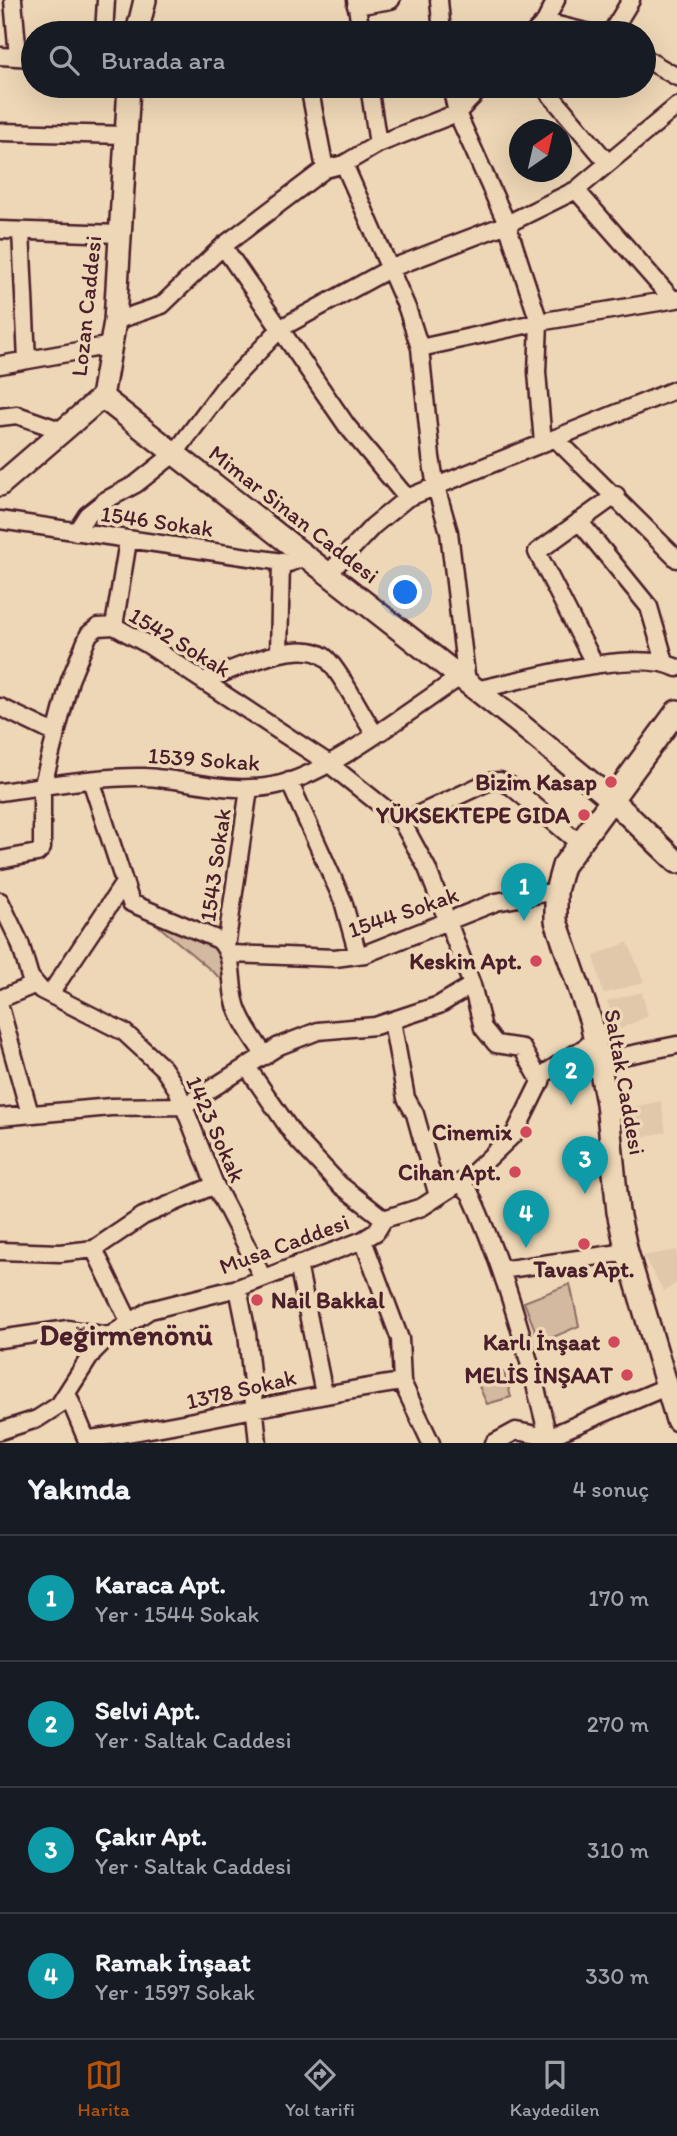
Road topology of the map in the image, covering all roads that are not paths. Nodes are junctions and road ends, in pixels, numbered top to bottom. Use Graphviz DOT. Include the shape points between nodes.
graph roads {
  1 [pos="13,0"];
  2 [pos="106,0"];
  3 [pos="145,0"];
  4 [pos="391,0"];
  5 [pos="439,0"];
  6 [pos="555,0"];
  7 [pos="631,0"];
  8 [pos="356,3"];
  9 [pos="105,21"];
  10 [pos="140,21"];
  11 [pos="359,21"];
  12 [pos="441,21"];
  13 [pos="544,21"];
  14 [pos="618,21"];
  15 [pos="21,36"];
  16 [pos="0,56"];
  17 [pos="21,58"];
  18 [pos="656,65"];
  19 [pos="677,77"];
  20 [pos="128,98"];
  21 [pos="311,98"];
  22 [pos="371,98"];
  23 [pos="454,98"];
  24 [pos="471,98"];
  25 [pos="553,98"];
  26 [pos="677,106"];
  27 [pos="457,113"];
  28 [pos="0,132"];
  29 [pos="126,135"];
  30 [pos="378,144"];
  31 [pos="608,163"];
  32 [pos="344,164"];
  33 [pos="325,169"];
  34 [pos="576,190"];
  35 [pos="507,224"];
  36 [pos="0,230"];
  37 [pos="21,231"];
  38 [pos="120,234"];
  39 [pos="223,247"];
  40 [pos="389,268"];
  41 [pos="674,299"];
  42 [pos="115,321"];
  43 [pos="539,322"];
  44 [pos="281,328"];
  45 [pos="112,345"];
  46 [pos="420,348"];
  47 [pos="27,360"];
  48 [pos="0,365"];
  49 [pos="677,389"];
  50 [pos="102,397"];
  51 [pos="0,417"];
  52 [pos="63,431"];
  53 [pos="549,441"];
  54 [pos="175,453"];
  55 [pos="0,485"];
  56 [pos="436,486"];
  57 [pos="616,495"];
  58 [pos="407,498"];
  59 [pos="0,520"];
  60 [pos="579,521"];
  61 [pos="76,532"];
  62 [pos="128,541"];
  63 [pos="306,557"];
  64 [pos="677,559"];
  65 [pos="281,562"];
  66 [pos="328,574"];
  67 [pos="114,626"];
  68 [pos="279,653"];
  69 [pos="596,664"];
  70 [pos="671,665"];
  71 [pos="203,681"];
  72 [pos="468,683"];
  73 [pos="0,707"];
  74 [pos="677,711"];
  75 [pos="54,733"];
  76 [pos="374,733"];
  77 [pos="328,764"];
  78 [pos="91,780"];
  79 [pos="289,781"];
  80 [pos="42,788"];
  81 [pos="249,789"];
  82 [pos="0,792"];
  83 [pos="611,799"];
  84 [pos="401,822"];
  85 [pos="579,844"];
  86 [pos="0,860"];
  87 [pos="677,861"];
  88 [pos="124,883"];
  89 [pos="556,891"];
  90 [pos="0,901"];
  91 [pos="448,922"];
  92 [pos="228,951"];
  93 [pos="358,955"];
  94 [pos="36,984"];
  95 [pos="472,985"];
  96 [pos="50,995"];
  97 [pos="0,999"];
  98 [pos="0,1007"];
  99 [pos="392,1021"];
  100 [pos="677,1045"];
  101 [pos="596,1052"];
  102 [pos="265,1056"];
  103 [pos="247,1067"];
  104 [pos="541,1082"];
  105 [pos="184,1106"];
  106 [pos="30,1114"];
  107 [pos="0,1117"];
  108 [pos="460,1183"];
  109 [pos="215,1185"];
  110 [pos="438,1196"];
  111 [pos="384,1219"];
  112 [pos="363,1240"];
  113 [pos="94,1249"];
  114 [pos="0,1251"];
  115 [pos="627,1252"];
  116 [pos="298,1264"];
  117 [pos="501,1270"];
  118 [pos="262,1276"];
  119 [pos="237,1288"];
  120 [pos="130,1323"];
  121 [pos="109,1336"];
  122 [pos="0,1339"];
  123 [pos="402,1382"];
  124 [pos="666,1387"];
  125 [pos="67,1393"];
  126 [pos="324,1394"];
  127 [pos="254,1410"];
  128 [pos="676,1416"];
  129 [pos="0,1431"];
  130 [pos="548,1437"];
  131 [pos="89,1439"];
  132 [pos="258,1443"];
  133 [pos="430,1443"];
  134 [pos="494,1443"];
  1 -- 15 [label="street"];
  2 -- 9 [label="street"];
  3 -- 10 [label="main road"];
  4 -- 8 [label="street"];
  5 -- 12 [label="street"];
  6 -- 13 [label="street"];
  7 -- 14 [label="street"];
  8 -- 11 [label="street"];
  16 -- 17 [label="street"];
  18 -- 19 [label="street"];
  20 -- 29 [label="main road, Lozan Caddesi"];
  21 -- 33 [label="street"];
  22 -- 30 [label="street"];
  23 -- 27 [label="street"];
  24 -- 27 [label="street"];
  25 -- 31 [label="street"];
  26 -- 31 [label="street"];
  27 -- 30 [label="street"];
  27 -- 35 [label="street"];
  28 -- 29 [label="street"];
  29 -- 38 [label="main road, Lozan Caddesi"];
  30 -- 32 [label="street"];
  31 -- 34 [label="street"];
  32 -- 33 [label="street"];
  32 -- 40 [label="street"];
  33 -- 39 [label="street"];
  34 -- 35 [label="street"];
  34 -- 41 [label="street"];
  35 -- 40 [label="street"];
  35 -- 43 [label="street"];
  36 -- 37 [label="street"];
  37 -- 38 [label="street"];
  37 -- 47 [label="street"];
  38 -- 42 [label="main road, Lozan Caddesi"];
  39 -- 42 [label="street" via="162,305"];
  39 -- 44 [label="street"];
  40 -- 44 [label="street"];
  40 -- 46 [label="street"];
  41 -- 43 [label="street"];
  42 -- 45 [label="main road, Lozan Caddesi"];
  43 -- 46 [label="street"];
  43 -- 53 [label="street" via="537,372"];
  44 -- 54 [label="street" via="223,389"];
  44 -- 58 [label="street" via="347,426"];
  45 -- 47 [label="street"];
  45 -- 50 [label="main road, Lozan Caddesi"];
  46 -- 56 [label="street"];
  47 -- 48 [label="street"];
  49 -- 53 [label="street"];
  50 -- 52 [label="main road, Lozan Caddesi"];
  50 -- 54 [label="main road, Mimar Sinan Caddesi"];
  51 -- 52 [label="street" via="17,415"];
  52 -- 55 [label="main road, Lozan Caddesi"];
  53 -- 56 [label="street"];
  53 -- 57 [label="street"];
  54 -- 61 [label="street" via="87,515"];
  54 -- 63 [label="main road, Mimar Sinan Caddesi"];
  56 -- 58 [label="street"];
  56 -- 72 [label="street" via="449,532"];
  57 -- 60 [label="street"];
  57 -- 64 [label="street"];
  58 -- 66 [label="street"];
  59 -- 61 [label="street, 1546 Sokak"];
  60 -- 69 [label="street" via="537,552"];
  60 -- 70 [label="street" via="649,607"];
  61 -- 62 [label="street, 1546 Sokak"];
  62 -- 65 [label="street, 1546 Sokak"];
  62 -- 67 [label="street"];
  63 -- 65 [label="street, 1546 Sokak"];
  63 -- 66 [label="main road, Mimar Sinan Caddesi"];
  65 -- 68 [label="street"];
  66 -- 72 [label="main road, Mimar Sinan Caddesi"];
  67 -- 71 [label="street, 1542 Sokak"];
  67 -- 75 [label="street, 1542 Sokak" via="98,627 89,634"];
  68 -- 71 [label="street"];
  68 -- 76 [label="street" via="311,651 327,660"];
  69 -- 70 [label="street"];
  69 -- 72 [label="street"];
  71 -- 77 [label="street, 1542 Sokak"];
  72 -- 76 [label="street, 1539 Sokak"];
  72 -- 83 [label="main road, Mimar Sinan Caddesi"];
  73 -- 75 [label="street"];
  74 -- 83 [label="main road, Saltak Caddesi"];
  75 -- 80 [label="street, 1542 Sokak"];
  76 -- 77 [label="street, 1539 Sokak"];
  77 -- 79 [label="street, 1539 Sokak"];
  77 -- 84 [label="street, 1542 Sokak"];
  78 -- 80 [label="street, 1539 Sokak"];
  78 -- 81 [label="street, 1539 Sokak" via="174,779"];
  78 -- 88 [label="street"];
  79 -- 81 [label="street, 1539 Sokak"];
  79 -- 93 [label="street" via="343,901"];
  80 -- 82 [label="street, 1539 Sokak"];
  80 -- 86 [label="street, 1542 Sokak" via="42,848"];
  81 -- 92 [label="street, 1543 Sokak"];
  83 -- 85 [label="main road, Saltak Caddesi"];
  83 -- 87 [label="main road, Mimar Sinan Caddesi"];
  84 -- 85 [label="street" via="488,782 500,781"];
  84 -- 91 [label="street" via="427,868"];
  85 -- 89 [label="main road, Saltak Caddesi" via="563,866"];
  88 -- 92 [label="street, 1544 Sokak" via="131,903 219,940"];
  88 -- 96 [label="street"];
  89 -- 91 [label="street, 1544 Sokak" via="496,902"];
  89 -- 101 [label="main road, Saltak Caddesi" via="556,921 591,1022"];
  90 -- 94 [label="street, 1423 Sokak"];
  91 -- 93 [label="street, 1544 Sokak"];
  91 -- 95 [label="street"];
  92 -- 93 [label="street, 1544 Sokak" via="335,958"];
  92 -- 102 [label="street, 1543 Sokak" via="238,1012"];
  94 -- 96 [label="street, 1423 Sokak"];
  94 -- 97 [label="street"];
  95 -- 99 [label="street" via="439,1005"];
  95 -- 104 [label="street" via="482,1028 491,1041 522,1048"];
  96 -- 105 [label="street, 1423 Sokak" via="124,1032 163,1068"];
  98 -- 106 [label="street"];
  99 -- 102 [label="street" via="375,1027 318,1031"];
  99 -- 110 [label="street" via="406,1098 415,1114"];
  100 -- 101 [label="street"];
  101 -- 104 [label="street, Musa Caddesi" via="544,1074"];
  101 -- 115 [label="main road, Saltak Caddesi"];
  102 -- 103 [label="street"];
  103 -- 105 [label="street"];
  103 -- 111 [label="street" via="295,1137 340,1184"];
  104 -- 108 [label="street, Musa Caddesi" via="515,1133"];
  105 -- 106 [label="street"];
  105 -- 109 [label="street, 1423 Sokak"];
  106 -- 107 [label="street"];
  108 -- 110 [label="street, Musa Caddesi"];
  108 -- 117 [label="street" via="470,1193"];
  109 -- 113 [label="street" via="143,1216"];
  109 -- 118 [label="street, 1423 Sokak"];
  110 -- 111 [label="street, Musa Caddesi" via="422,1207"];
  111 -- 112 [label="street, Musa Caddesi" via="376,1232"];
  112 -- 116 [label="street, Musa Caddesi"];
  112 -- 123 [label="street" via="400,1339"];
  113 -- 114 [label="street"];
  113 -- 120 [label="street"];
  115 -- 117 [label="street"];
  115 -- 124 [label="main road, Saltak Caddesi"];
  116 -- 118 [label="street, Musa Caddesi"];
  116 -- 126 [label="street"];
  117 -- 130 [label="street" via="524,1338"];
  118 -- 119 [label="street, Musa Caddesi"];
  119 -- 120 [label="street, Musa Caddesi" via="150,1310"];
  119 -- 127 [label="street" via="247,1334"];
  120 -- 121 [label="street, Musa Caddesi"];
  121 -- 122 [label="street" via="68,1329"];
  121 -- 125 [label="street, Musa Caddesi"];
  123 -- 126 [label="street, 1378 Sokak"];
  123 -- 133 [label="street"];
  124 -- 128 [label="main road, Saltak Caddesi"];
  124 -- 130 [label="street"];
  125 -- 129 [label="street, Musa Caddesi" via="59,1405 37,1419"];
  125 -- 131 [label="street"];
  126 -- 127 [label="street, 1378 Sokak"];
  127 -- 131 [label="street, 1378 Sokak" via="172,1428"];
  127 -- 132 [label="street"];
  130 -- 134 [label="street" via="516,1431"];
}
